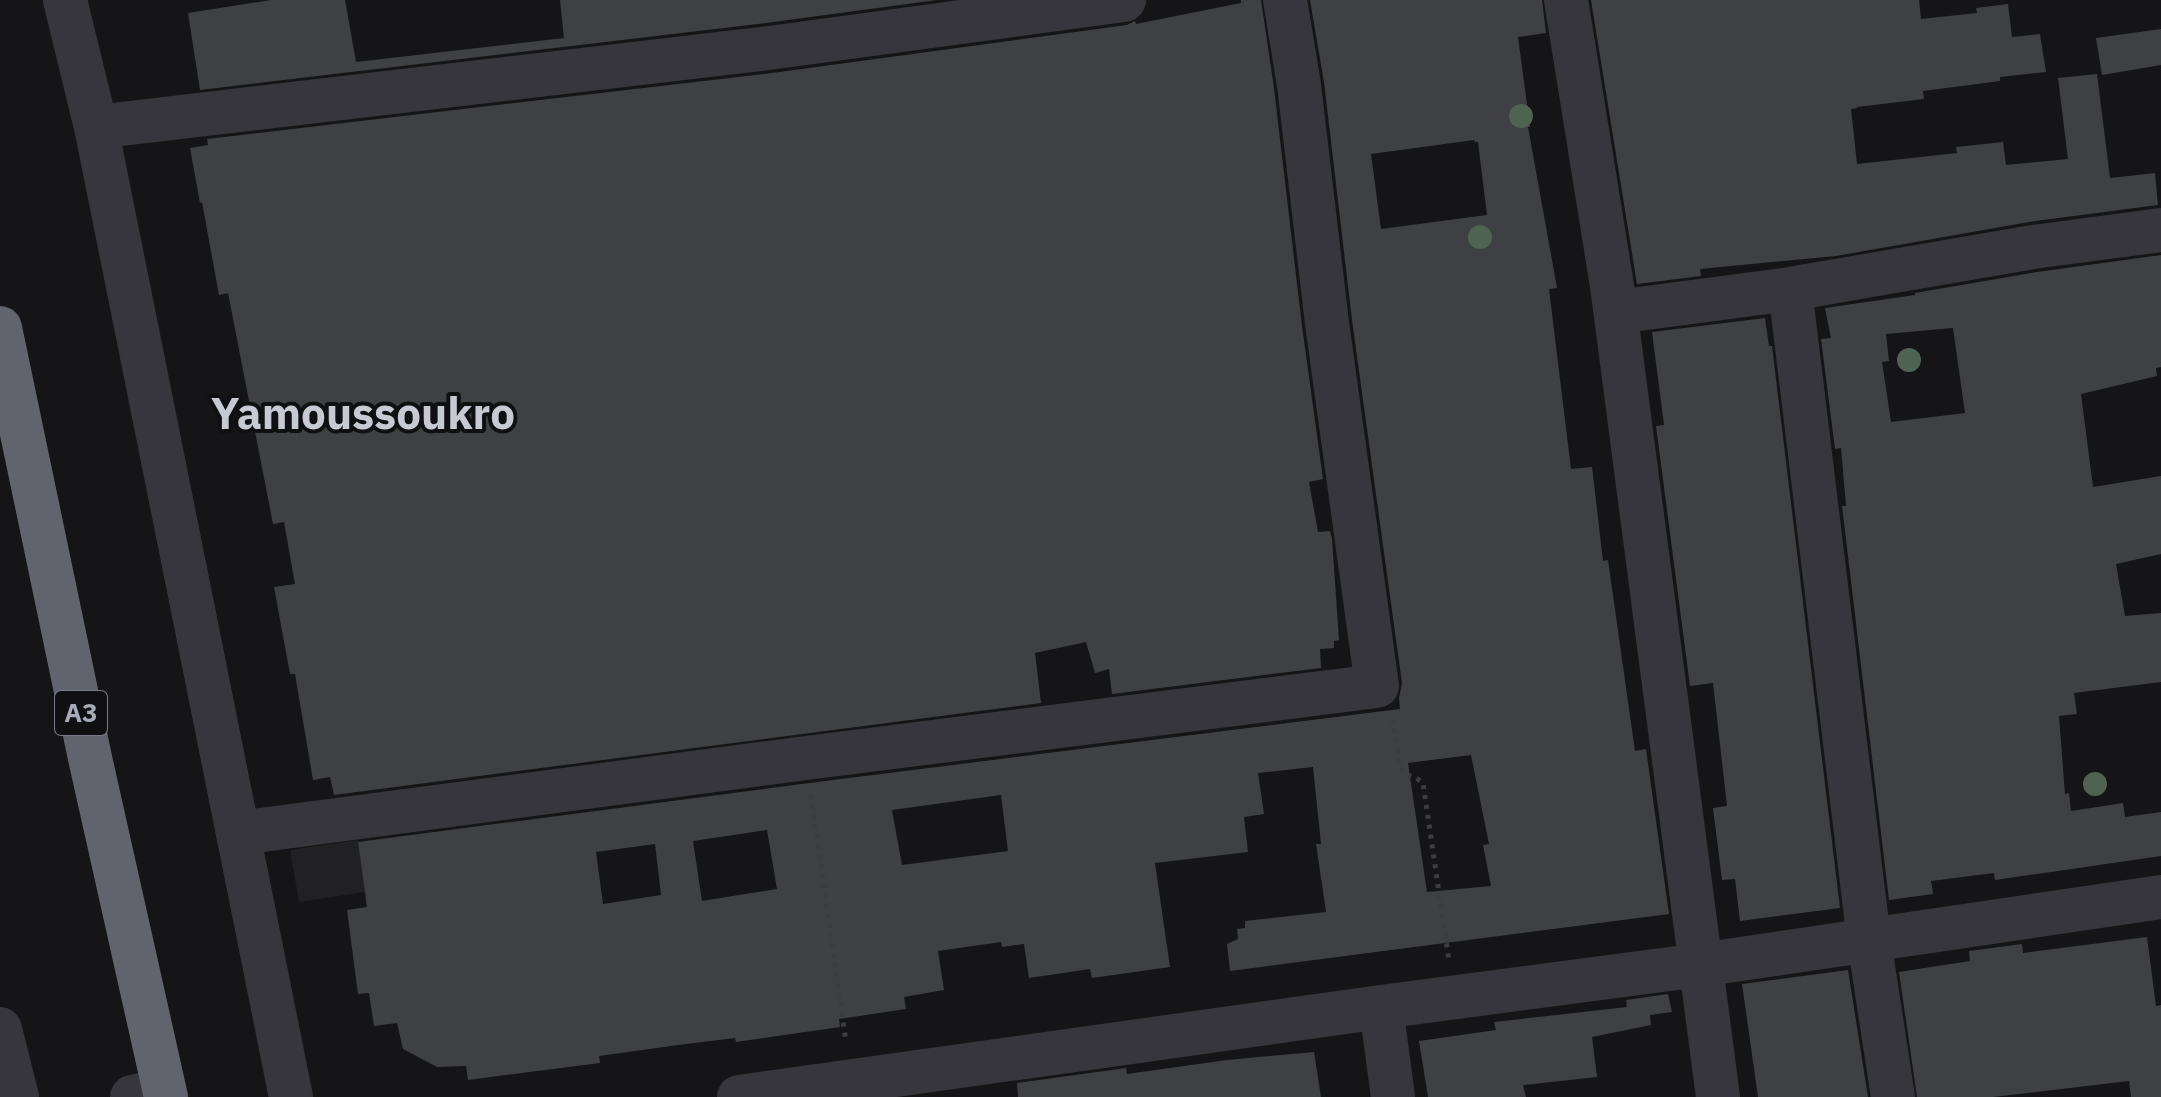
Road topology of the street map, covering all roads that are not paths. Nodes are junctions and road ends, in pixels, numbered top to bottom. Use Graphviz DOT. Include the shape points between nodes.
graph roads {
  1 [pos="1124,0"];
  2 [pos="1285,0"];
  3 [pos="1566,0"];
  4 [pos="70,6"];
  5 [pos="96,127"];
  6 [pos="2161,230"];
  7 [pos="1790,289"];
  8 [pos="1616,312"];
  9 [pos="0,328"];
  10 [pos="239,833"];
  11 [pos="2161,897"];
  12 [pos="1869,940"];
  13 [pos="1700,965"];
  14 [pos="1381,1007"];
  15 [pos="0,1029"];
  16 [pos="869,1085"];
  17 [pos="154,1095"];
  18 [pos="17,1097"];
  19 [pos="291,1097"];
  20 [pos="739,1097"];
  21 [pos="1393,1097"];
  22 [pos="1718,1097"];
  23 [pos="1893,1097"];
  1 -- 5 [label="street" via="769,48"];
  2 -- 10 [label="street" via="1377,686"];
  3 -- 8 [label="street"];
  4 -- 5 [label="street"];
  5 -- 10 [label="street"];
  6 -- 7 [label="street"];
  7 -- 8 [label="street"];
  7 -- 12 [label="street"];
  8 -- 13 [label="street"];
  9 -- 17 [label="highway, A3"];
  10 -- 19 [label="street"];
  11 -- 12 [label="street"];
  12 -- 13 [label="street"];
  12 -- 23 [label="street"];
  13 -- 14 [label="street"];
  13 -- 22 [label="street"];
  14 -- 16 [label="street"];
  14 -- 21 [label="street"];
  15 -- 18 [label="street"];
  16 -- 20 [label="street"];
}
